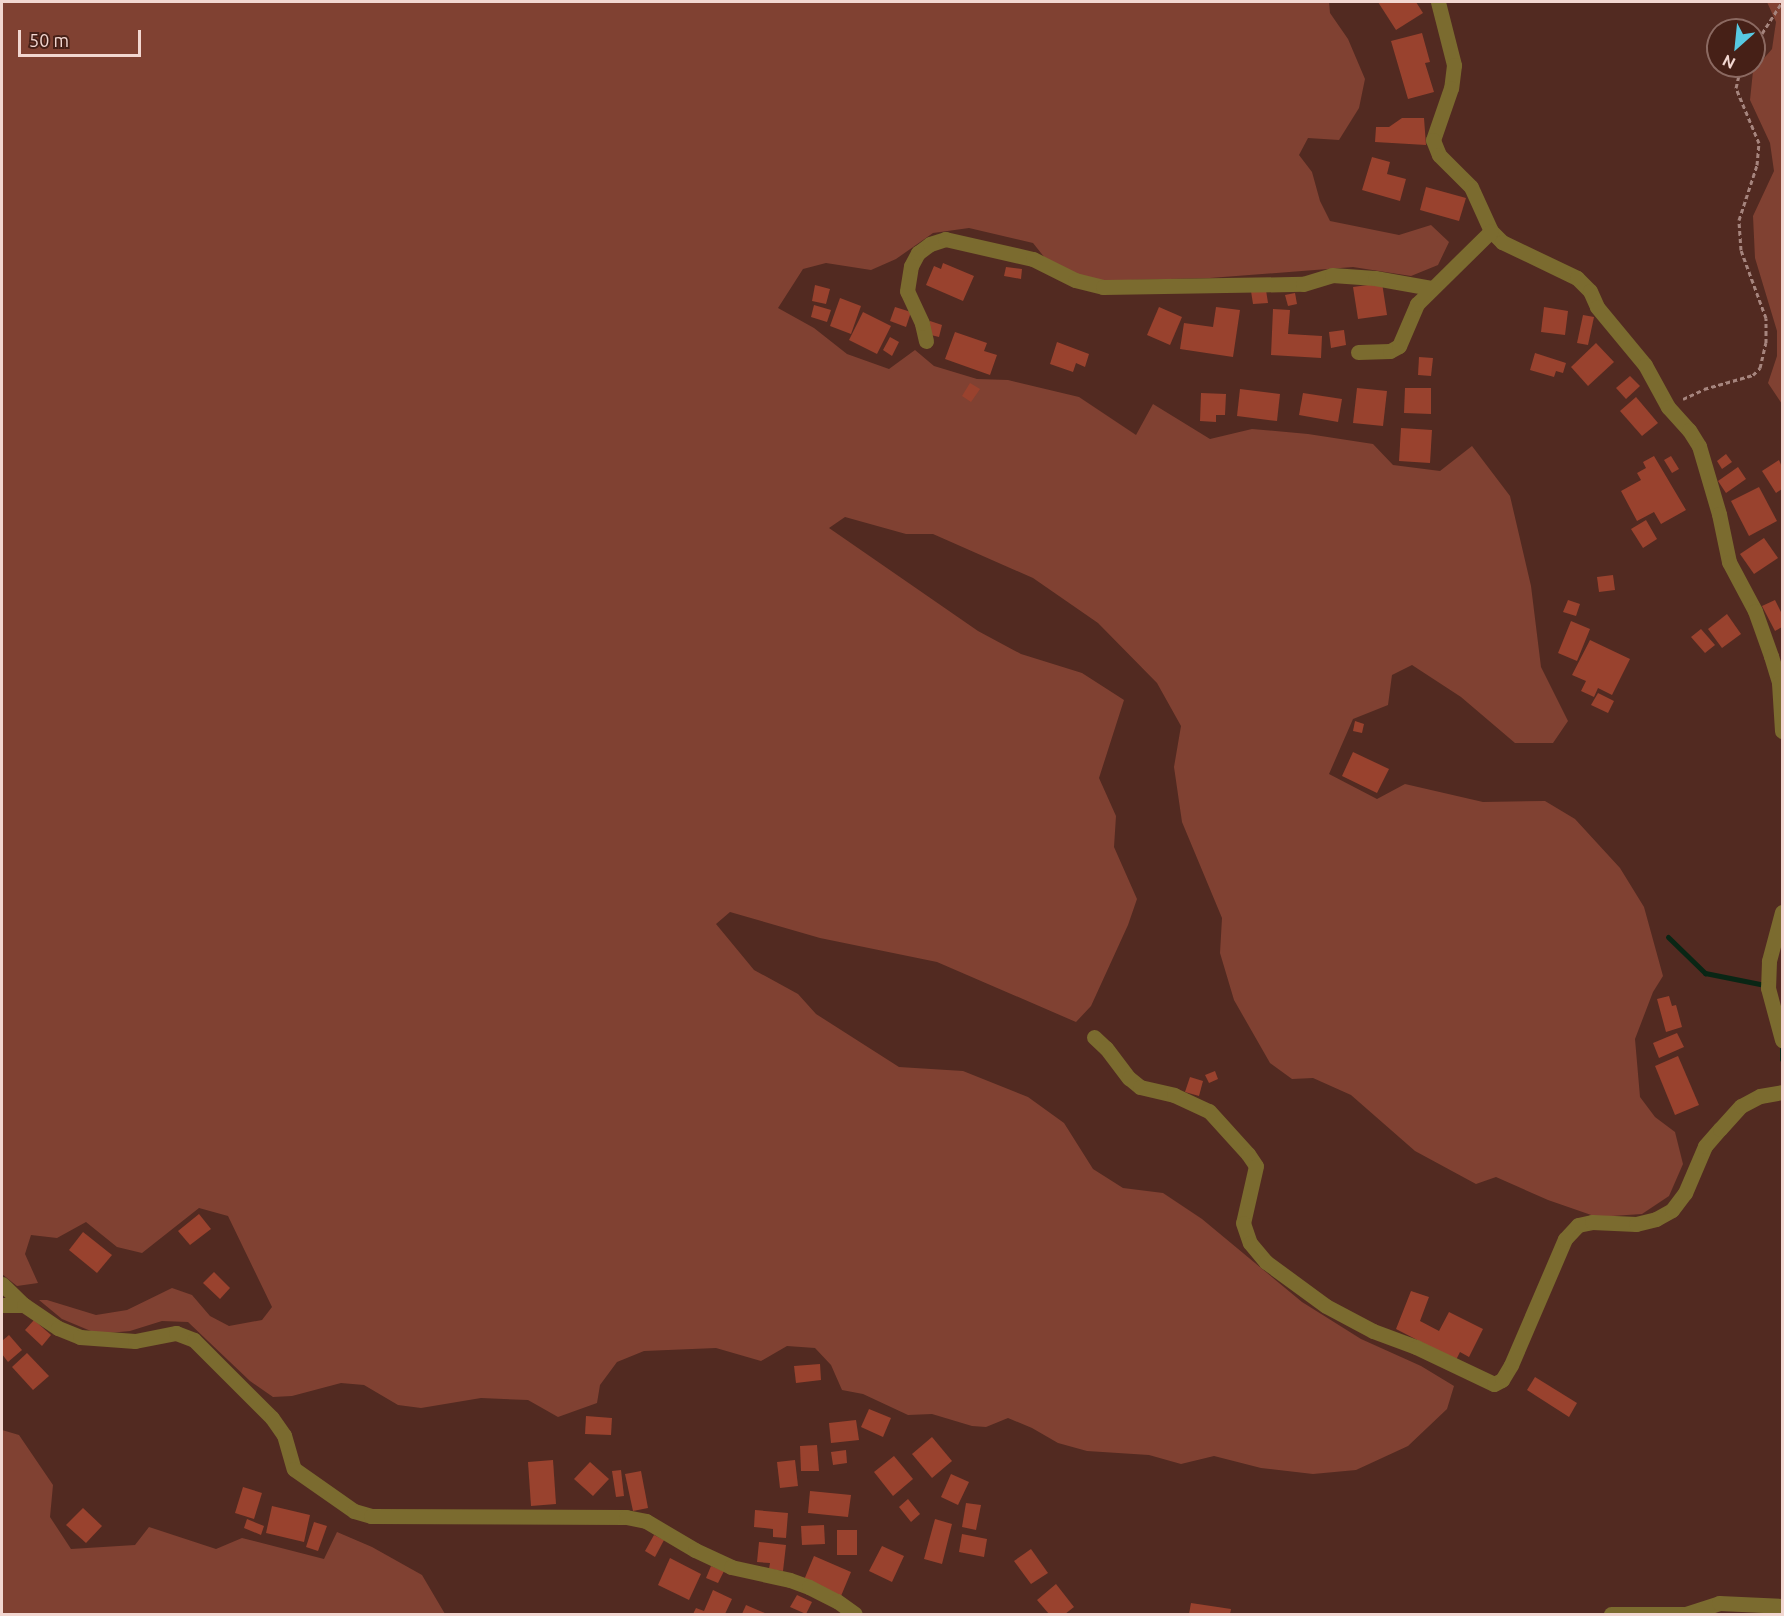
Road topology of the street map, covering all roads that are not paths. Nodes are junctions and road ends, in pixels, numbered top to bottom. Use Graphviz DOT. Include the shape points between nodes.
graph roads {
  1 [pos="1438,2"];
  2 [pos="1491,231"];
  3 [pos="1431,288"];
  4 [pos="926,341"];
  5 [pos="1358,352"];
  6 [pos="1782,731"];
  7 [pos="1782,912"];
  8 [pos="1094,1037"];
  9 [pos="1782,1040"];
  10 [pos="1782,1092"];
  11 [pos="2,1284"];
  12 [pos="2,1305"];
  13 [pos="24,1305"];
  14 [pos="1782,1606"];
  15 [pos="855,1614"];
  16 [pos="1611,1614"];
  17 [pos="1686,1614"];
  1 -- 2 [label="street" via="1454,65 1451,88 1433,140 1439,155 1471,187"];
  2 -- 3 [label="street"];
  2 -- 6 [label="street" via="1518,252 1577,278 1590,291 1609,324 1645,365 1668,407 1689,430 1704,460 1729,562 1755,611 1774,665"];
  3 -- 4 [label="street" via="1332,275 1304,284 1103,286 1076,280 1033,259 945,239 918,253 911,266 907,291"];
  3 -- 5 [label="street" via="1417,304 1399,346 1390,351"];
  7 -- 9 [label="street" via="1769,961 1768,988"];
  8 -- 10 [label="street" via="1140,1087 1174,1095 1209,1112 1248,1154 1256,1167 1243,1223 1250,1243 1266,1262 1326,1306 1494,1384 1502,1380 1511,1365 1565,1239 1578,1225 1636,1224 1672,1210 1686,1193 1705,1146 1741,1106 1760,1096"];
  11 -- 13 [label="street"];
  12 -- 13 [label="street"];
  13 -- 15 [label="street" via="58,1328 80,1337 135,1341 176,1333 194,1340 272,1418 284,1435 294,1469 354,1511 371,1516 626,1517 646,1521 732,1567 810,1587"];
  14 -- 17 [label="street" via="1719,1603"];
  16 -- 17 [label="street"];
}
